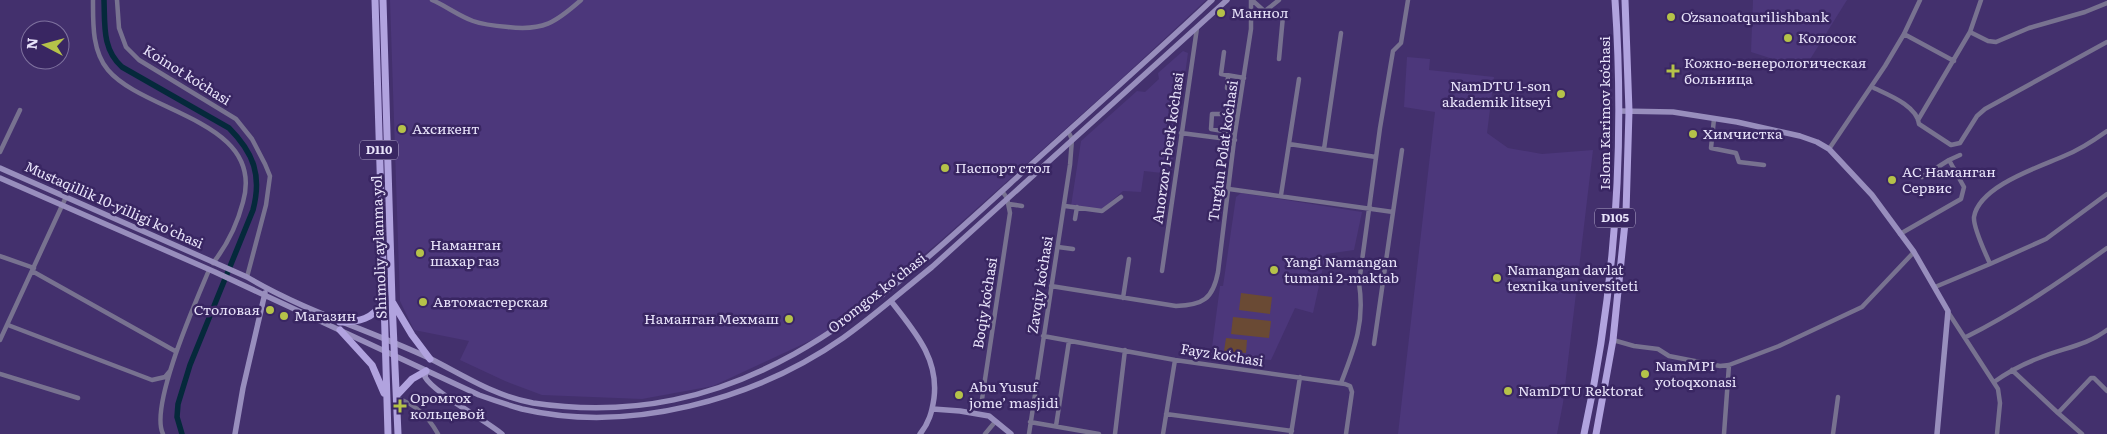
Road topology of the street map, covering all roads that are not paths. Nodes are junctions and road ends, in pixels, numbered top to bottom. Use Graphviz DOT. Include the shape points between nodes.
graph roads {
  1 [pos="93,0"];
  2 [pos="117,0"];
  3 [pos="375,0"];
  4 [pos="383,0"];
  5 [pos="432,0"];
  6 [pos="581,0"];
  7 [pos="1212,0"];
  8 [pos="1227,0"];
  9 [pos="1252,0"];
  10 [pos="1279,0"];
  11 [pos="1408,0"];
  12 [pos="1615,0"];
  13 [pos="1625,0"];
  14 [pos="1920,0"];
  15 [pos="1981,0"];
  16 [pos="2107,3"];
  17 [pos="1203,8"];
  18 [pos="1265,11"];
  19 [pos="1210,16"];
  20 [pos="1197,28"];
  21 [pos="1970,32"];
  22 [pos="1341,33"];
  23 [pos="1904,34"];
  24 [pos="2107,42"];
  25 [pos="1224,52"];
  26 [pos="1279,59"];
  27 [pos="1954,61"];
  28 [pos="1228,76"];
  29 [pos="1244,78"];
  30 [pos="1299,79"];
  31 [pos="1872,87"];
  32 [pos="1227,88"];
  33 [pos="20,110"];
  34 [pos="1619,111"];
  35 [pos="1629,111"];
  36 [pos="1222,114"];
  37 [pos="1714,119"];
  38 [pos="1918,120"];
  39 [pos="1068,131"];
  40 [pos="2107,131"];
  41 [pos="1181,133"];
  42 [pos="1235,133"];
  43 [pos="1072,139"];
  44 [pos="1235,140"];
  45 [pos="1289,144"];
  46 [pos="1324,149"];
  47 [pos="1829,149"];
  48 [pos="1402,150"];
  49 [pos="0,152"];
  50 [pos="1960,155"];
  51 [pos="1376,158"];
  52 [pos="1949,160"];
  53 [pos="1764,165"];
  54 [pos="0,168"];
  55 [pos="1922,177"];
  56 [pos="0,178"];
  57 [pos="1229,189"];
  58 [pos="1002,191"];
  59 [pos="2107,194"];
  60 [pos="1281,196"];
  61 [pos="66,197"];
  62 [pos="1122,197"];
  63 [pos="1008,201"];
  64 [pos="62,204"];
  65 [pos="1022,206"];
  66 [pos="1064,206"];
  67 [pos="1076,207"];
  68 [pos="1368,209"];
  69 [pos="1393,212"];
  70 [pos="1075,219"];
  71 [pos="1900,234"];
  72 [pos="1058,247"];
  73 [pos="2107,248"];
  74 [pos="1073,249"];
  75 [pos="1914,252"];
  76 [pos="0,256"];
  77 [pos="1129,259"];
  78 [pos="216,264"];
  79 [pos="1990,264"];
  80 [pos="33,270"];
  81 [pos="212,271"];
  82 [pos="1162,271"];
  83 [pos="244,276"];
  84 [pos="1051,286"];
  85 [pos="1935,287"];
  86 [pos="265,292"];
  87 [pos="1123,298"];
  88 [pos="384,299"];
  89 [pos="891,301"];
  90 [pos="392,302"];
  91 [pos="1948,310"];
  92 [pos="340,322"];
  93 [pos="8,325"];
  94 [pos="340,330"];
  95 [pos="2107,330"];
  96 [pos="1043,336"];
  97 [pos="1966,337"];
  98 [pos="0,340"];
  99 [pos="384,340"];
  100 [pos="1613,340"];
  101 [pos="1069,341"];
  102 [pos="395,344"];
  103 [pos="1374,344"];
  104 [pos="1125,350"];
  105 [pos="175,351"];
  106 [pos="384,351"];
  107 [pos="395,357"];
  108 [pos="430,359"];
  109 [pos="1174,360"];
  110 [pos="1729,366"];
  111 [pos="2012,370"];
  112 [pos="170,371"];
  113 [pos="426,371"];
  114 [pos="0,374"];
  115 [pos="1300,378"];
  116 [pos="1994,382"];
  117 [pos="1341,383"];
  118 [pos="2107,391"];
  119 [pos="397,396"];
  120 [pos="386,397"];
  121 [pos="1838,397"];
  122 [pos="78,398"];
  123 [pos="981,406"];
  124 [pos="933,409"];
  125 [pos="2058,413"];
  126 [pos="1166,414"];
  127 [pos="995,422"];
  128 [pos="1030,422"];
  129 [pos="1056,426"];
  130 [pos="1291,432"];
  131 [pos="162,433"];
  132 [pos="235,434"];
  133 [pos="388,434"];
  134 [pos="398,434"];
  135 [pos="438,434"];
  136 [pos="502,434"];
  137 [pos="920,434"];
  138 [pos="985,434"];
  139 [pos="1011,434"];
  140 [pos="1028,434"];
  141 [pos="1099,434"];
  142 [pos="1115,434"];
  143 [pos="1163,434"];
  144 [pos="1346,434"];
  145 [pos="1584,434"];
  146 [pos="1596,434"];
  147 [pos="1724,434"];
  148 [pos="1833,434"];
  149 [pos="1937,434"];
  150 [pos="1996,434"];
  151 [pos="2082,434"];
  1 -- 78 [label="street" via="96,44 108,70 128,85 213,130 232,148 242,166 246,190 240,214"];
  2 -- 83 [label="street, Koinot koʻchasi" via="122,39 129,51 236,119 252,139 265,164 270,176 266,205"];
  3 -- 88 [label="main road, Shimoliy aylanma yoʻl / D110"];
  4 -- 90 [label="main road, Shimoliy aylanma yoʻl / D110"];
  5 -- 6 [label="street" via="473,21 526,29 544,26"];
  7 -- 17 [label="main road, Oromgox ko‘chasi"];
  8 -- 19 [label="main road, Oromgox ko‘chasi"];
  9 -- 18 [label="street"];
  9 -- 29 [label="street, Turgʻun Poʻlat koʻchasi" via="1252,29"];
  10 -- 18 [label="street"];
  11 -- 51 [label="street" via="1401,43 1393,51"];
  12 -- 34 [label="main road, Islom Karimov koʻchasi / D105"];
  13 -- 35 [label="main road, Islom Karimov koʻchasi / D105"];
  14 -- 23 [label="street"];
  15 -- 21 [label="street"];
  16 -- 21 [label="street" via="1996,42"];
  17 -- 19 [label="main road"];
  17 -- 39 [label="main road, Oromgox ko‘chasi"];
  18 -- 26 [label="street" via="1271,17 1284,16"];
  19 -- 20 [label="main road, Oromgox ko‘chasi"];
  20 -- 41 [label="street, Anorzor 1-berk koʻchasi"];
  20 -- 43 [label="main road, Oromgox ko‘chasi"];
  21 -- 27 [label="street"];
  22 -- 46 [label="street"];
  23 -- 27 [label="street"];
  23 -- 31 [label="street"];
  24 -- 38 [label="street" via="1985,108 1960,143 1951,145 1919,124"];
  25 -- 28 [label="street" via="1221,74"];
  27 -- 38 [label="street"];
  28 -- 29 [label="street"];
  28 -- 32 [label="street"];
  29 -- 42 [label="street, Turgʻun Poʻlat koʻchasi"];
  30 -- 45 [label="street"];
  31 -- 38 [label="street" via="1908,108"];
  31 -- 47 [label="street"];
  33 -- 49 [label="street"];
  34 -- 35 [label="main road"];
  34 -- 145 [label="main road, Islom Karimov koʻchasi / D105" via="1617,202 1611,262 1603,333"];
  35 -- 37 [label="main road" via="1673,112"];
  35 -- 100 [label="main road, Islom Karimov koʻchasi / D105" via="1626,213"];
  36 -- 42 [label="street" via="1212,114 1211,129"];
  37 -- 47 [label="main road" via="1800,136"];
  37 -- 53 [label="street" via="1711,148 1736,153 1739,162"];
  39 -- 43 [label="street"];
  39 -- 58 [label="main road, Oromgox ko‘chasi"];
  40 -- 79 [label="street" via="2064,156 2003,183 1983,202 1974,221"];
  41 -- 44 [label="street"];
  41 -- 82 [label="street, Anorzor 1-berk koʻchasi"];
  42 -- 44 [label="street, Turgʻun Poʻlat koʻchasi"];
  43 -- 63 [label="main road, Oromgox ko‘chasi"];
  43 -- 66 [label="street, Zavqiy koʻchasi"];
  44 -- 57 [label="street, Turgʻun Poʻlat koʻchasi"];
  45 -- 46 [label="street"];
  45 -- 60 [label="street"];
  46 -- 51 [label="street"];
  47 -- 71 [label="main road" via="1872,195"];
  48 -- 69 [label="street"];
  50 -- 52 [label="street"];
  51 -- 68 [label="street"];
  52 -- 55 [label="street"];
  52 -- 71 [label="street" via="1964,187 1961,199"];
  54 -- 61 [label="main road, Mustaqillik 10-yilligi ko'chasi"];
  56 -- 64 [label="main road, Mustaqillik 10-yilligi ko'chasi"];
  57 -- 60 [label="street"];
  57 -- 87 [label="street, Turgʻun Poʻlat koʻchasi" via="1213,291 1203,300 1186,306"];
  58 -- 63 [label="street"];
  58 -- 108 [label="main road, Oromgox ko‘chasi" via="906,277 796,356 735,383 679,401 612,408 524,400 463,378"];
  59 -- 79 [label="street" via="2046,239"];
  60 -- 68 [label="street"];
  61 -- 64 [label="street"];
  61 -- 78 [label="main road, Mustaqillik 10-yilligi ko'chasi"];
  62 -- 67 [label="street" via="1104,211"];
  63 -- 65 [label="street"];
  63 -- 89 [label="main road, Oromgox ko‘chasi"];
  63 -- 123 [label="street, Boqiy koʻchasi" via="1008,225"];
  64 -- 80 [label="street"];
  64 -- 81 [label="main road, Mustaqillik 10-yilligi ko'chasi"];
  66 -- 67 [label="street"];
  66 -- 72 [label="street, Zavqiy koʻchasi"];
  67 -- 70 [label="street"];
  68 -- 69 [label="street"];
  68 -- 117 [label="street" via="1359,282 1362,301 1356,344"];
  69 -- 103 [label="street"];
  71 -- 75 [label="main road"];
  72 -- 74 [label="street"];
  72 -- 84 [label="street, Zavqiy koʻchasi"];
  73 -- 97 [label="street" via="2039,296"];
  75 -- 85 [label="main road"];
  75 -- 110 [label="street" via="1862,307"];
  76 -- 80 [label="street"];
  77 -- 87 [label="street"];
  78 -- 83 [label="main road, Mustaqillik 10-yilligi ko'chasi"];
  79 -- 85 [label="street"];
  80 -- 93 [label="street"];
  80 -- 105 [label="street"];
  81 -- 86 [label="main road, Mustaqillik 10-yilligi ko'chasi"];
  81 -- 105 [label="street"];
  83 -- 86 [label="main road, Mustaqillik 10-yilligi ko'chasi"];
  84 -- 87 [label="street"];
  84 -- 96 [label="street, Zavqiy koʻchasi"];
  85 -- 91 [label="main road"];
  86 -- 92 [label="main road, Oromgox ko‘chasi"];
  86 -- 94 [label="main road, Oromgox ko‘chasi"];
  86 -- 132 [label="main road" via="242,388"];
  88 -- 92 [label="main road" via="371,317 357,322"];
  88 -- 99 [label="main road, Shimoliy aylanma yoʻl / D110"];
  89 -- 113 [label="main road, Oromgox ko‘chasi" via="841,339 779,374 736,392 674,410 604,418 547,413 502,403"];
  89 -- 124 [label="main road" via="930,357 934,375"];
  90 -- 102 [label="main road, Shimoliy aylanma yoʻl / D110"];
  90 -- 108 [label="main road"];
  91 -- 97 [label="street"];
  91 -- 149 [label="main road"];
  92 -- 99 [label="main road, Oromgox ko‘chasi"];
  93 -- 98 [label="street"];
  93 -- 112 [label="street" via="152,380 165,377"];
  94 -- 106 [label="main road, Oromgox ko‘chasi"];
  94 -- 120 [label="main road" via="372,365"];
  95 -- 111 [label="street" via="2084,344"];
  96 -- 101 [label="street, Fayz koʻchasi"];
  96 -- 128 [label="street, Zavqiy koʻchasi"];
  97 -- 116 [label="street"];
  99 -- 102 [label="main road, Oromgox ko‘chasi"];
  99 -- 106 [label="main road, Shimoliy aylanma yoʻl / D110"];
  100 -- 110 [label="street" via="1658,349 1669,356"];
  100 -- 146 [label="main road, Islom Karimov koʻchasi"];
  101 -- 104 [label="street, Fayz koʻchasi"];
  101 -- 129 [label="street"];
  102 -- 107 [label="main road, Shimoliy aylanma yoʻl / D110"];
  102 -- 108 [label="main road, Oromgox ko‘chasi"];
  104 -- 109 [label="street, Fayz koʻchasi"];
  104 -- 142 [label="street"];
  105 -- 112 [label="street"];
  106 -- 107 [label="main road, Oromgox ko‘chasi"];
  106 -- 120 [label="main road, Shimoliy aylanma yoʻl / D110"];
  107 -- 113 [label="main road, Oromgox ko‘chasi"];
  107 -- 119 [label="main road, Shimoliy aylanma yoʻl / D110"];
  109 -- 115 [label="street, Fayz koʻchasi"];
  109 -- 126 [label="street"];
  110 -- 147 [label="street"];
  111 -- 116 [label="street"];
  111 -- 125 [label="street"];
  112 -- 131 [label="street"];
  113 -- 119 [label="main road" via="412,379"];
  113 -- 136 [label="main road" via="425,377 431,385"];
  114 -- 122 [label="street"];
  115 -- 117 [label="street, Fayz koʻchasi"];
  115 -- 130 [label="street"];
  116 -- 150 [label="street" via="2000,396"];
  117 -- 144 [label="street" via="1350,386 1352,392"];
  118 -- 125 [label="street" via="2090,378"];
  119 -- 134 [label="main road, Shimoliy aylanma yoʻl / D110"];
  119 -- 135 [label="street" via="420,410"];
  120 -- 133 [label="main road, Shimoliy aylanma yoʻl / D110"];
  121 -- 148 [label="street"];
  124 -- 127 [label="main road" via="980,414"];
  124 -- 137 [label="main road"];
  125 -- 151 [label="street"];
  126 -- 130 [label="street"];
  126 -- 143 [label="street"];
  127 -- 138 [label="street"];
  127 -- 139 [label="main road"];
  128 -- 129 [label="street"];
  128 -- 140 [label="street, Zavqiy koʻchasi"];
  129 -- 141 [label="street"];
}
